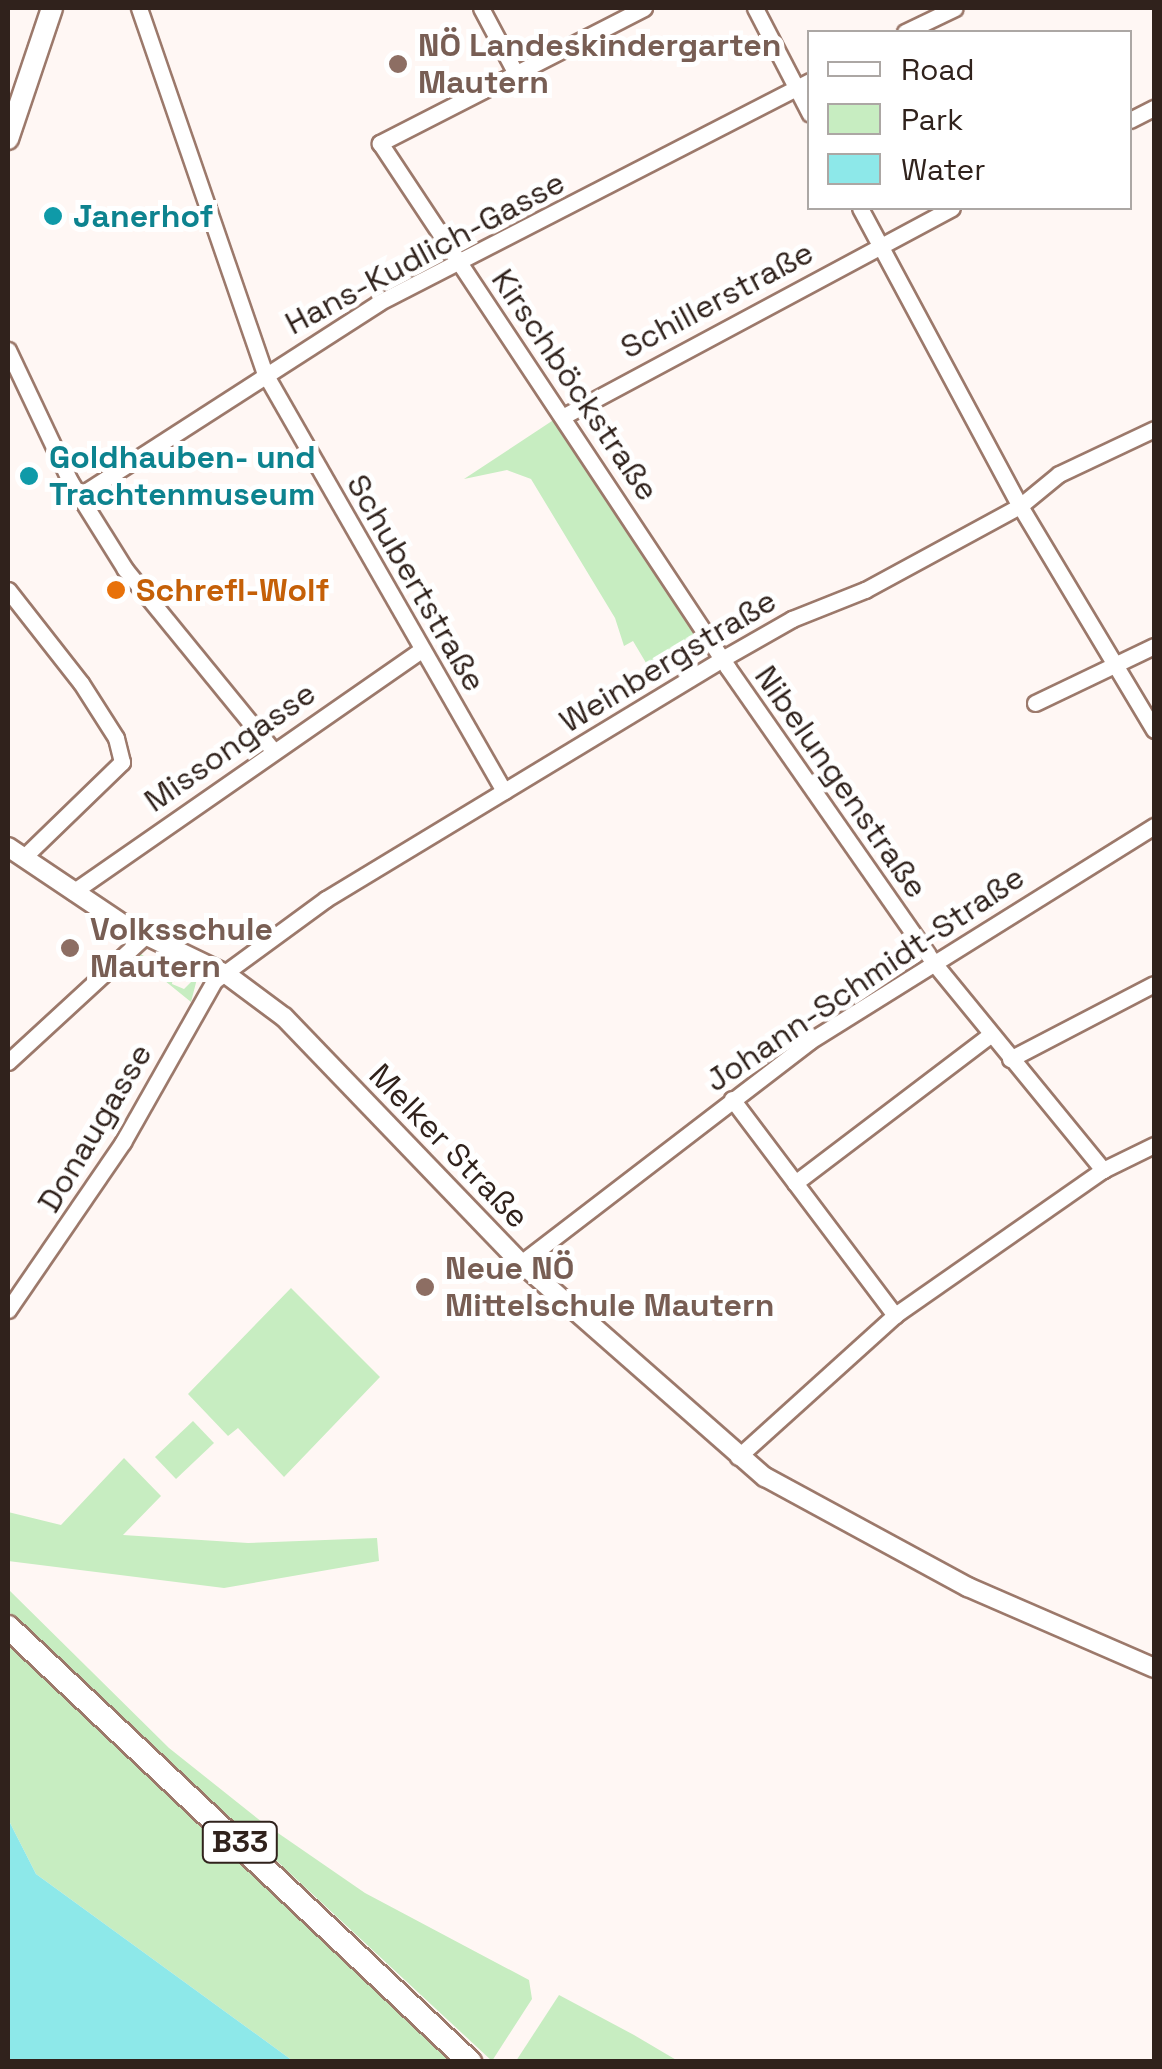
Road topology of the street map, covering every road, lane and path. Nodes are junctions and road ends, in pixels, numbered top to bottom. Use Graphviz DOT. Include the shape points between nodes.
graph roads {
  1 [pos="52,8"];
  2 [pos="139,8"];
  3 [pos="481,8"];
  4 [pos="644,8"];
  5 [pos="754,8"];
  6 [pos="955,8"];
  7 [pos="910,30"];
  8 [pos="515,72"];
  9 [pos="802,85"];
  10 [pos="8,139"];
  11 [pos="861,210"];
  12 [pos="948,210"];
  13 [pos="880,244"];
  14 [pos="460,264"];
  15 [pos="8,350"];
  16 [pos="264,372"];
  17 [pos="564,416"];
  18 [pos="1154,429"];
  19 [pos="79,496"];
  20 [pos="1020,506"];
  21 [pos="8,590"];
  22 [pos="1154,646"];
  23 [pos="421,650"];
  24 [pos="722,659"];
  25 [pos="1116,665"];
  26 [pos="1035,703"];
  27 [pos="1154,730"];
  28 [pos="272,749"];
  29 [pos="504,791"];
  30 [pos="1154,826"];
  31 [pos="16,852"];
  32 [pos="73,892"];
  33 [pos="144,936"];
  34 [pos="932,962"];
  35 [pos="226,974"];
  36 [pos="1154,984"];
  37 [pos="991,1034"];
  38 [pos="1010,1058"];
  39 [pos="8,1062"];
  40 [pos="732,1099"];
  41 [pos="1154,1145"];
  42 [pos="1103,1170"];
  43 [pos="795,1182"];
  44 [pos="521,1264"];
  45 [pos="8,1310"];
  46 [pos="895,1315"];
  47 [pos="738,1457"];
  48 [pos="8,1626"];
  49 [pos="1154,1668"];
  50 [pos="470,2062"];
  1 -- 10 [label="main road"];
  2 -- 16 [label="street, Schubertstraße"];
  3 -- 8 [label="street"];
  4 -- 8 [label="street"];
  5 -- 9 [label="street"];
  6 -- 7 [label="street"];
  8 -- 14 [label="street, Kirschböckstraße" via="380,143"];
  9 -- 14 [label="street, Hans-Kudlich-Gasse"];
  11 -- 13 [label="street"];
  12 -- 13 [label="street, Schillerstraße"];
  13 -- 17 [label="street, Schillerstraße"];
  13 -- 20 [label="street"];
  14 -- 16 [label="street, Hans-Kudlich-Gasse" via="378,303"];
  14 -- 17 [label="street, Kirschböckstraße"];
  15 -- 19 [label="street"];
  16 -- 19 [label="street, Hans-Kudlich-Gasse"];
  16 -- 23 [label="street, Schubertstraße"];
  17 -- 24 [label="street, Kirschböckstraße"];
  18 -- 20 [label="street, Weinbergstraße" via="1060,474"];
  19 -- 28 [label="street" via="153,607"];
  20 -- 24 [label="street, Weinbergstraße"];
  20 -- 25 [label="street"];
  21 -- 31 [label="street" via="81,682 116,738 122,762"];
  22 -- 25 [label="street"];
  23 -- 28 [label="street, Missongasse"];
  23 -- 29 [label="street, Schubertstraße"];
  24 -- 29 [label="street, Weinbergstraße"];
  24 -- 34 [label="street, Nibelungenstraße"];
  25 -- 26 [label="street"];
  25 -- 27 [label="street"];
  28 -- 32 [label="street, Missongasse"];
  29 -- 35 [label="street, Weinbergstraße" via="326,899"];
  30 -- 34 [label="street, Johann-Schmidt-Straße"];
  31 -- 32 [label="street, Melker Straße"];
  32 -- 33 [label="street, Melker Straße"];
  33 -- 35 [label="street, Melker Straße"];
  33 -- 39 [label="street"];
  34 -- 37 [label="street, Nibelungenstraße"];
  34 -- 40 [label="street, Johann-Schmidt-Straße"];
  35 -- 44 [label="street, Melker Straße" via="310,1043"];
  35 -- 45 [label="street, Donaugasse" via="214,981 123,1142"];
  36 -- 38 [label="street"];
  37 -- 38 [label="street, Nibelungenstraße"];
  37 -- 43 [label="street"];
  38 -- 42 [label="street, Nibelungenstraße"];
  40 -- 43 [label="street"];
  40 -- 44 [label="street, Johann-Schmidt-Straße"];
  41 -- 42 [label="street"];
  42 -- 46 [label="street"];
  43 -- 46 [label="street"];
  44 -- 47 [label="street, Melker Straße"];
  46 -- 47 [label="street"];
  47 -- 49 [label="street, Melker Straße" via="792,1494 968,1586"];
  48 -- 50 [label="main road, B33"];
}
